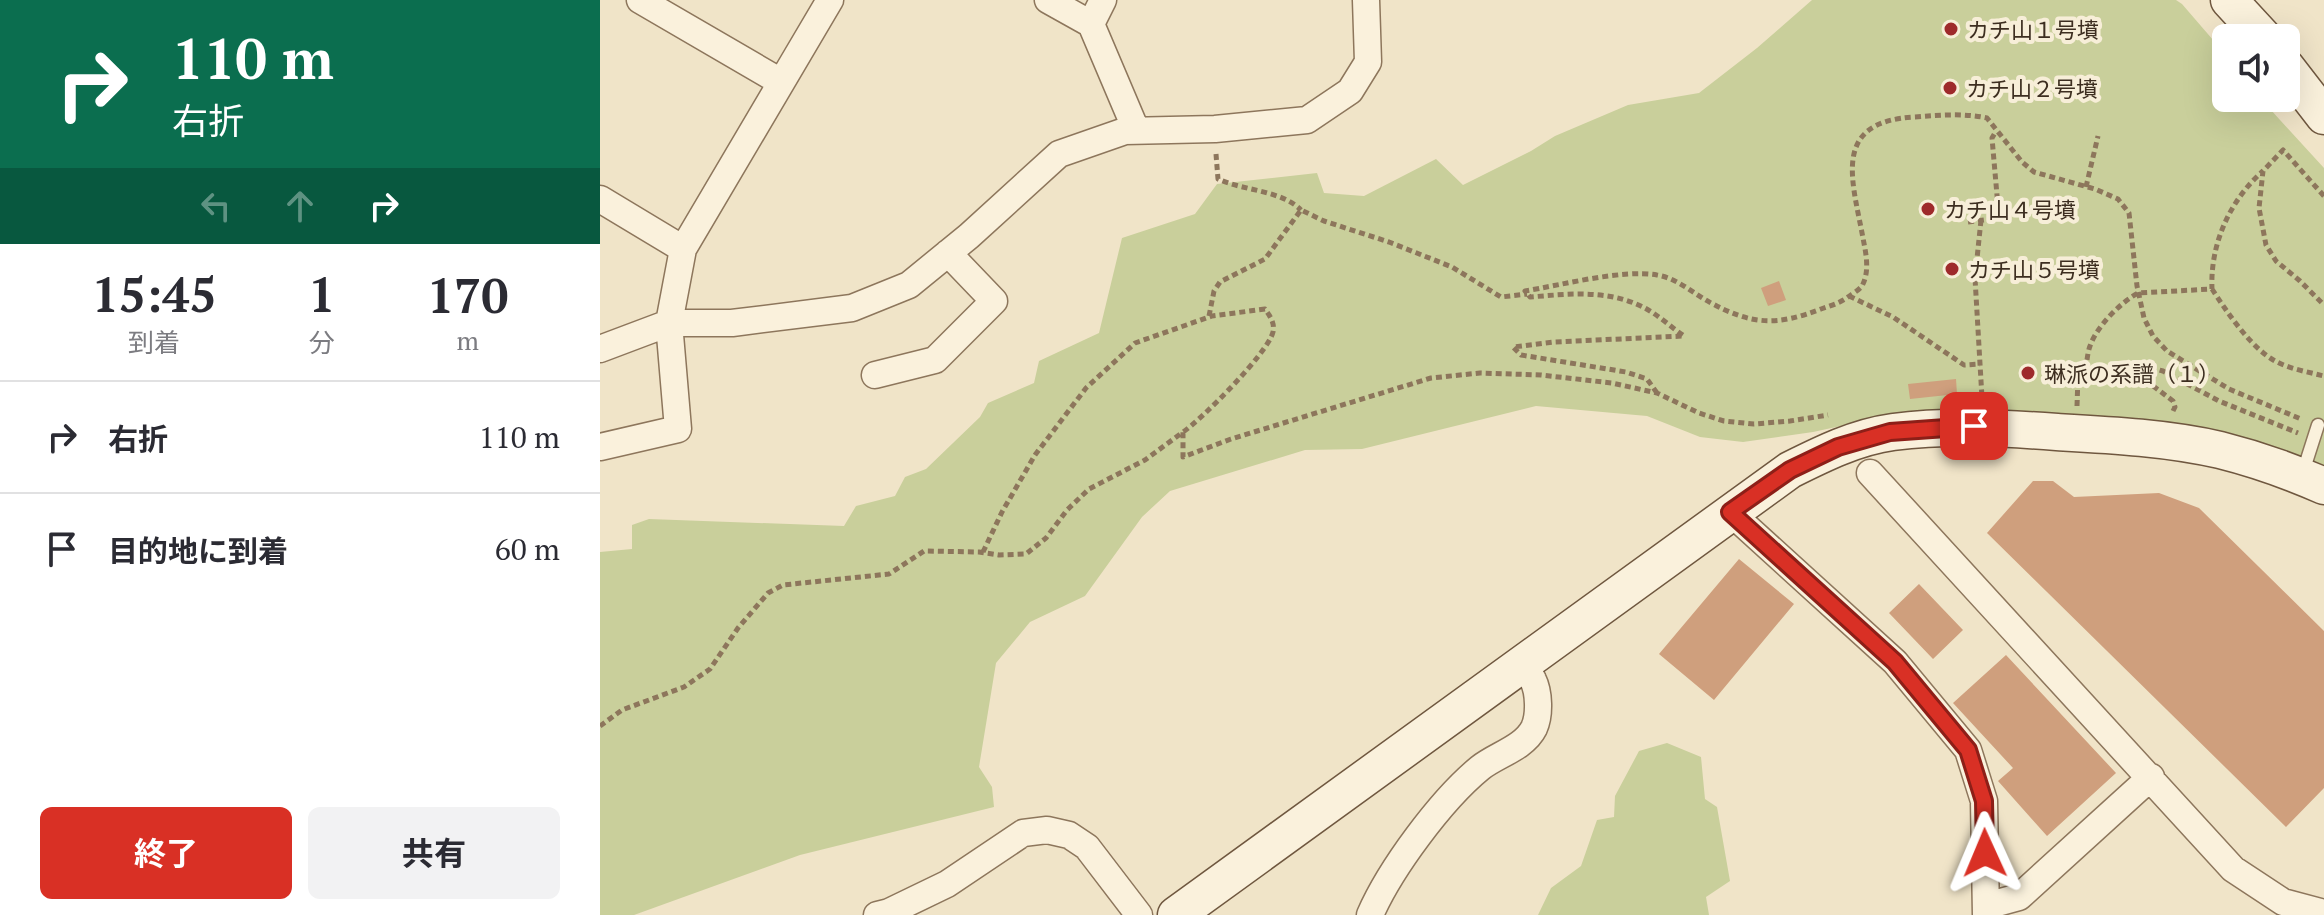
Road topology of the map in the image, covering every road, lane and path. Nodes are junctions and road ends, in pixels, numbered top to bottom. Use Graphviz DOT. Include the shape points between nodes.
graph roads {
  1 [pos="640,0"];
  2 [pos="830,0"];
  3 [pos="1048,0"];
  4 [pos="1103,0"];
  5 [pos="1366,0"];
  6 [pos="2229,0"];
  7 [pos="1091,24"];
  8 [pos="2251,24"];
  9 [pos="781,82"];
  10 [pos="2300,85"];
  11 [pos="2324,116"];
  12 [pos="1215,129"];
  13 [pos="1136,130"];
  14 [pos="1996,131"];
  15 [pos="2098,136"];
  16 [pos="2263,171"];
  17 [pos="2086,187"];
  18 [pos="2324,196"];
  19 [pos="600,199"];
  20 [pos="1301,210"];
  21 [pos="1981,220"];
  22 [pos="1968,222"];
  23 [pos="683,249"];
  24 [pos="948,253"];
  25 [pos="2212,289"];
  26 [pos="2138,293"];
  27 [pos="1527,294"];
  28 [pos="1849,296"];
  29 [pos="2324,305"];
  30 [pos="1209,317"];
  31 [pos="669,323"];
  32 [pos="600,349"];
  33 [pos="1980,364"];
  34 [pos="875,375"];
  35 [pos="2324,376"];
  36 [pos="1657,393"];
  37 [pos="1982,400"];
  38 [pos="2077,409"];
  39 [pos="1833,414"];
  40 [pos="2164,418"];
  41 [pos="2316,424"];
  42 [pos="1183,432"];
  43 [pos="2314,439"];
  44 [pos="600,447"];
  45 [pos="1870,473"];
  46 [pos="2313,481"];
  47 [pos="1730,512"];
  48 [pos="983,552"];
  49 [pos="1522,665"];
  50 [pos="600,726"];
  51 [pos="2151,777"];
  52 [pos="1986,910"];
  53 [pos="2324,913"];
  54 [pos="877,915"];
  55 [pos="1139,915"];
  56 [pos="1176,915"];
  57 [pos="1370,915"];
  1 -- 9 [label="street"];
  2 -- 9 [label="street"];
  3 -- 7 [label="street"];
  4 -- 7 [label="street"];
  5 -- 12 [label="street" via="1368,62 1350,91 1307,120"];
  6 -- 8 [label="street"];
  7 -- 13 [label="street"];
  9 -- 23 [label="street"];
  10 -- 11 [label="street"];
  12 -- 13 [label="street"];
  12 -- 20 [label="path" via="1218,179 1292,201"];
  13 -- 24 [label="street" via="1059,154"];
  14 -- 17 [label="path" via="2034,172"];
  14 -- 21 [label="path" via="1992,138 1999,218"];
  14 -- 28 [label="path" via="1987,118 1968,114 1893,118 1874,125 1859,140 1852,158 1854,188 1868,265 1862,287"];
  15 -- 17 [label="path"];
  16 -- 18 [label="path" via="2283,150"];
  16 -- 25 [label="path" via="2246,186 2222,228"];
  16 -- 29 [label="path" via="2259,208 2266,245"];
  17 -- 26 [label="path" via="2118,199 2129,213"];
  19 -- 23 [label="street"];
  20 -- 27 [label="path" via="1452,267 1501,297"];
  20 -- 30 [label="path" via="1265,259 1220,282"];
  21 -- 22 [label="path"];
  21 -- 33 [label="path" via="1975,278"];
  23 -- 31 [label="street"];
  24 -- 31 [label="street" via="909,285 852,308 732,323"];
  24 -- 34 [label="street" via="994,301 935,360"];
  25 -- 26 [label="path"];
  25 -- 35 [label="path" via="2237,327 2273,360"];
  26 -- 38 [label="path" via="2116,310 2090,345 2085,372 2078,377"];
  26 -- 41 [label="path" via="2153,336 2167,351 2229,389"];
  27 -- 28 [label="path" via="1624,275 1659,275 1738,316 1761,321 1793,320"];
  27 -- 36 [label="path" via="1613,296 1644,307 1684,336 1513,347 1521,355 1626,372 1647,379"];
  28 -- 33 [label="path" via="1893,317 1964,365"];
  30 -- 42 [label="path" via="1265,309 1273,333 1240,378"];
  30 -- 48 [label="path" via="1135,343 1086,388 1035,455"];
  31 -- 32 [label="street"];
  31 -- 44 [label="street" via="678,429"];
  33 -- 37 [label="path"];
  36 -- 39 [label="path" via="1724,421 1754,424"];
  36 -- 42 [label="path" via="1612,383 1480,373 1431,378 1183,457"];
  40 -- 43 [label="path" via="2175,407 2173,401 2136,373 2138,364"];
  41 -- 43 [label="lane"];
  42 -- 48 [label="path" via="1145,460 1089,489 1026,554"];
  43 -- 46 [label="lane"];
  45 -- 51 [label="street"];
  46 -- 47 [label="street" via="2217,449 1974,426 1890,432 1838,447 1790,470"];
  47 -- 49 [label="street"];
  47 -- 52 [label="street" via="1895,662 1968,750 1984,801"];
  48 -- 50 [label="path" via="924,551 889,574 783,585 768,593 710,669 684,687 622,710"];
  49 -- 56 [label="street"];
  49 -- 57 [label="street" via="1534,680 1538,707 1533,729 1450,795"];
  51 -- 52 [label="street" via="2019,897"];
  51 -- 53 [label="street" via="2233,869 2283,902"];
  54 -- 55 [label="street" via="947,884 1023,833 1047,830 1069,835 1087,847"];
}
